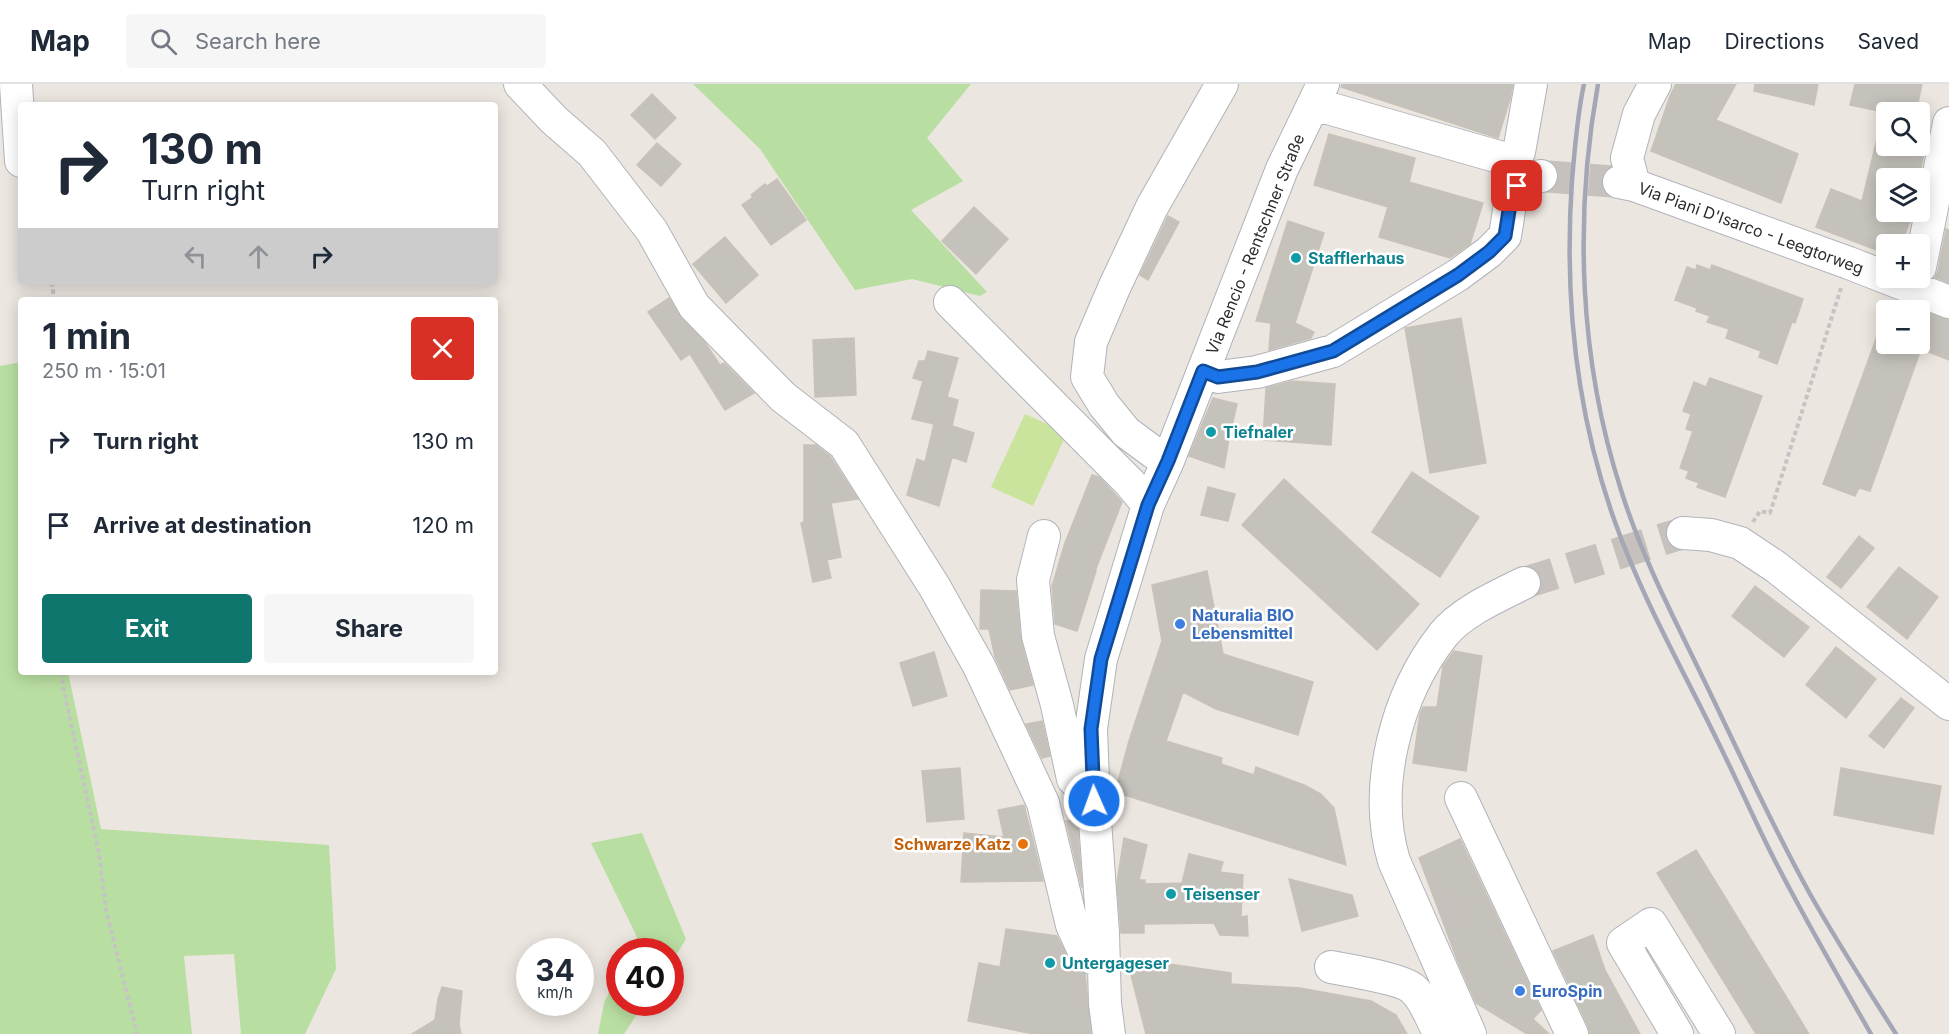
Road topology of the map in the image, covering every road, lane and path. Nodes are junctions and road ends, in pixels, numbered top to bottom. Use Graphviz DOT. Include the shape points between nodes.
graph roads {
  1 [pos="16,84"];
  2 [pos="520,84"];
  3 [pos="1222,84"];
  4 [pos="1531,84"];
  5 [pos="1655,84"];
  6 [pos="1318,94"];
  7 [pos="18,115"];
  8 [pos="1949,123"];
  9 [pos="1541,176"];
  10 [pos="1927,234"];
  11 [pos="1849,263"];
  12 [pos="1876,269"];
  13 [pos="1930,287"];
  14 [pos="950,302"];
  15 [pos="1949,302"];
  16 [pos="1203,371"];
  17 [pos="1168,461"];
  18 [pos="1148,505"];
  19 [pos="1760,511"];
  20 [pos="1683,533"];
  21 [pos="1044,536"];
  22 [pos="1524,583"];
  23 [pos="62,675"];
  24 [pos="1949,704"];
  25 [pos="1461,798"];
  26 [pos="1094,801"];
  27 [pos="1104,959"];
  28 [pos="1330,967"];
  29 [pos="137,1034"];
  30 [pos="1109,1034"];
  31 [pos="1440,1034"];
  32 [pos="1470,1034"];
  33 [pos="1572,1034"];
  34 [pos="1677,1034"];
  35 [pos="1719,1034"];
  1 -- 7 [label="street"];
  2 -- 27 [label="street" via="592,153 652,231 694,306 783,397 844,444 934,586 979,666 1043,803 1072,925 1083,949 1092,958"];
  3 -- 17 [label="street" via="1152,207 1091,342 1087,377 1104,405 1126,432"];
  4 -- 6 [label="street" via="1519,152 1506,159"];
  5 -- 11 [label="street, Via Piani D'Isarco - Leegtorweg" via="1639,114 1628,158 1627,184"];
  6 -- 16 [label="street, Via Rencio - Rentschner Straße" via="1282,169"];
  8 -- 10 [label="street"];
  9 -- 16 [label="street" via="1517,186 1511,198 1505,236 1489,252 1333,351 1257,372 1218,377"];
  11 -- 12 [label="street, Via Piani D'Isarco - Leegtorweg"];
  11 -- 19 [label="path" via="1770,513"];
  13 -- 15 [label="street, Via Piani D'Isarco - Leegtorweg"];
  14 -- 18 [label="street"];
  16 -- 17 [label="street, Via Rencio - Rentschner Straße"];
  17 -- 18 [label="street, Via Rencio - Rentschner Straße"];
  18 -- 26 [label="street, Via Rencio - Rentschner Straße" via="1101,659 1091,729"];
  20 -- 24 [label="street" via="1711,534 1740,543"];
  21 -- 26 [label="street" via="1033,580 1038,636 1073,779"];
  22 -- 32 [label="street" via="1477,607 1444,633 1414,682 1397,724 1386,791 1385,820 1394,861 1430,919"];
  23 -- 29 [label="path" via="99,854 106,910"];
  25 -- 33 [label="street"];
  26 -- 27 [label="street, Via Rencio - Rentschner Straße"];
  27 -- 30 [label="street, Via Rencio - Rentschner Straße"];
  28 -- 31 [label="street" via="1412,987"];
  34 -- 35 [label="street" via="1623,943 1651,924"];
}
